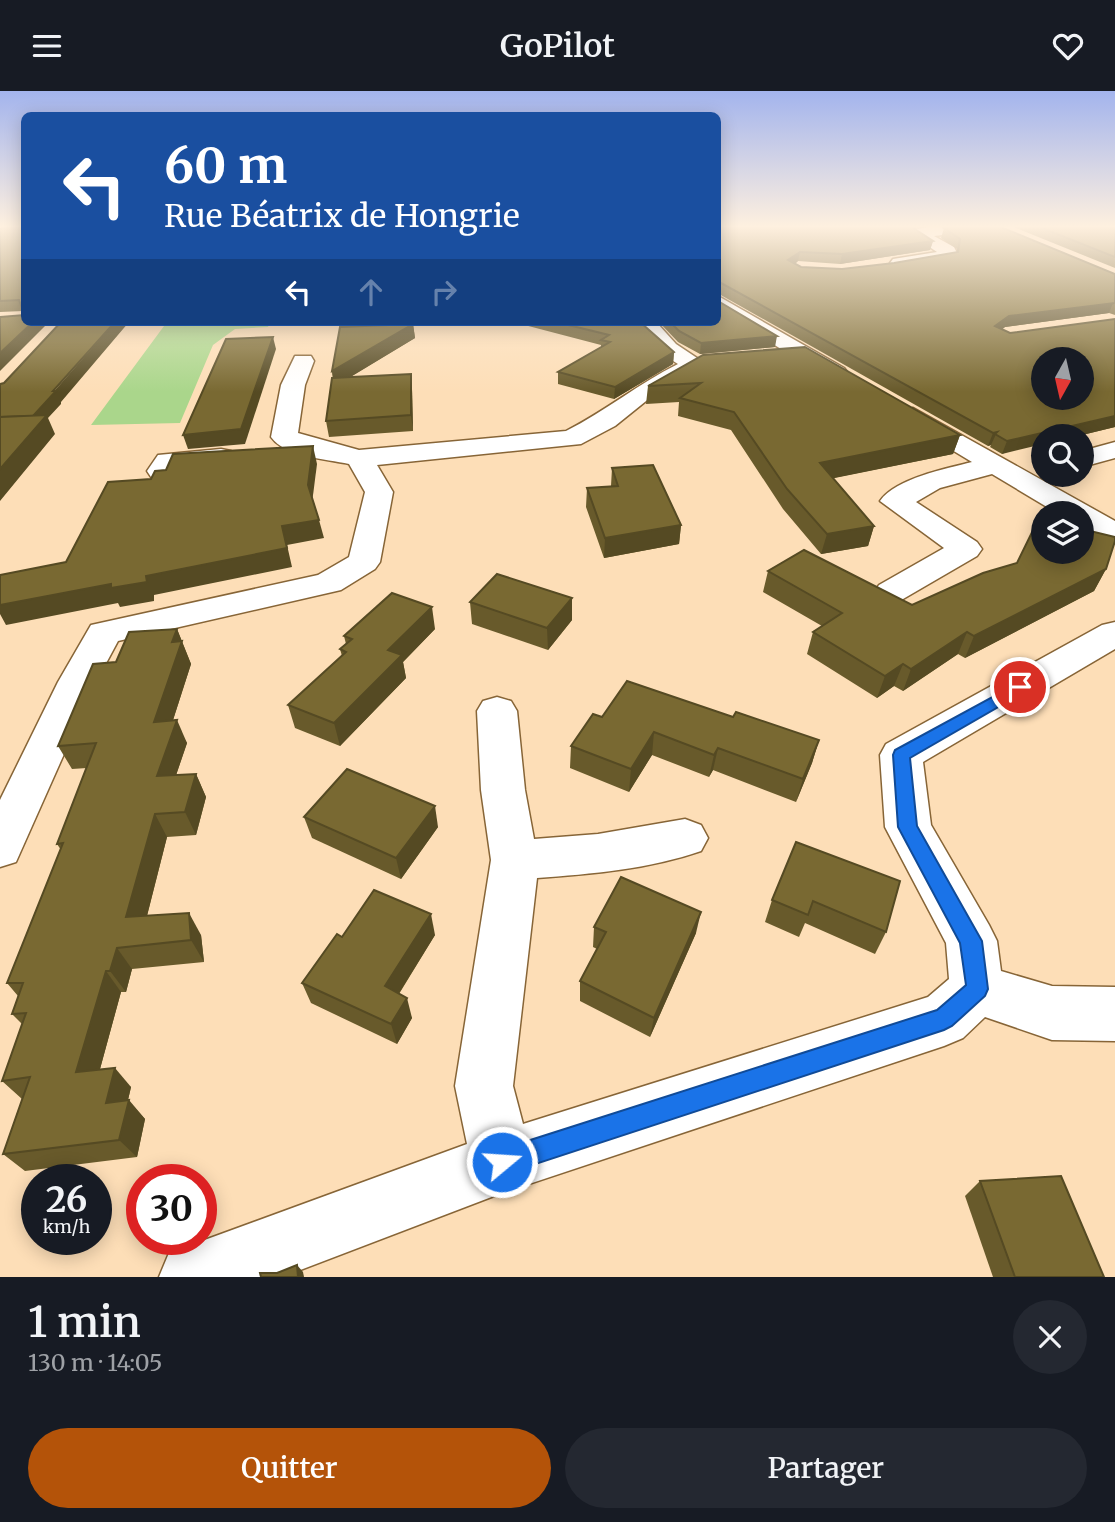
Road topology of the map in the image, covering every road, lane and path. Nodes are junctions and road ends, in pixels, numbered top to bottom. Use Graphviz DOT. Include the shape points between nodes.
graph roads {
  1 [pos="721,304"];
  2 [pos="647,326"];
  3 [pos="803,355"];
  4 [pos="765,357"];
  5 [pos="303,361"];
  6 [pos="851,382"];
  7 [pos="888,402"];
  8 [pos="304,446"];
  9 [pos="1115,450"];
  10 [pos="1094,456"];
  11 [pos="359,458"];
  12 [pos="1019,470"];
  13 [pos="162,471"];
  14 [pos="1063,501"];
  15 [pos="1094,521"];
  16 [pos="1115,534"];
  17 [pos="891,592"];
  18 [pos="1115,633"];
  19 [pos="497,711"];
  20 [pos="685,838"];
  21 [pos="0,848"];
  22 [pos="515,860"];
  23 [pos="977,989"];
  24 [pos="1115,1014"];
  25 [pos="502,1162"];
  26 [pos="193,1277"];
  1 -- 3 [label="street"];
  2 -- 11 [label="street" via="668,349 705,363 648,388 606,421 572,438"];
  3 -- 4 [label="street"];
  3 -- 6 [label="street"];
  5 -- 8 [label="street" via="293,385 284,437"];
  7 -- 12 [label="street"];
  8 -- 11 [label="street"];
  8 -- 13 [label="street" via="168,461"];
  9 -- 10 [label="street"];
  11 -- 21 [label="street" via="379,492 364,562 329,583 104,632 76,682"];
  12 -- 14 [label="street"];
  12 -- 17 [label="street" via="930,482 895,501 966,549"];
  15 -- 16 [label="street"];
  18 -- 23 [label="street" via="901,755 908,827 971,941"];
  19 -- 22 [label="street" via="503,790"];
  20 -- 22 [label="street" via="598,854"];
  22 -- 25 [label="street" via="484,1086"];
  23 -- 24 [label="street" via="1052,1013"];
  23 -- 25 [label="street" via="944,1019"];
  25 -- 26 [label="street"];
}
